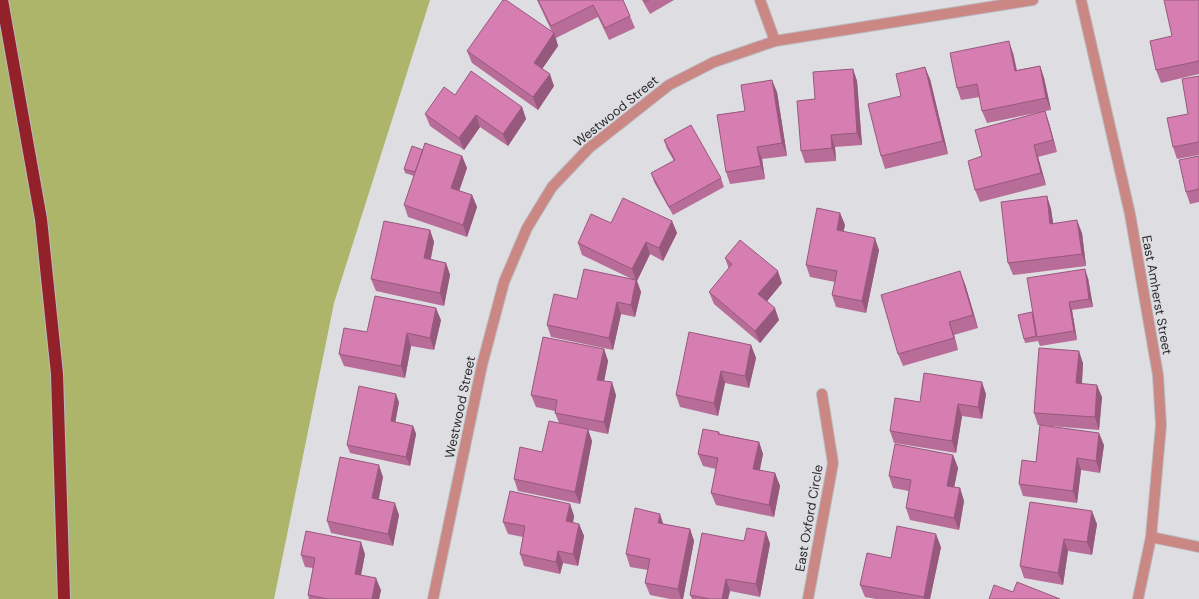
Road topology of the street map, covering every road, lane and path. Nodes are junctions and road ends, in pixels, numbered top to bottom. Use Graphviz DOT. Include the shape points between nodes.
graph roads {
  1 [pos="2,0"];
  2 [pos="760,0"];
  3 [pos="1033,0"];
  4 [pos="1081,0"];
  5 [pos="775,41"];
  6 [pos="822,394"];
  7 [pos="1151,536"];
  8 [pos="1199,547"];
  9 [pos="64,599"];
  10 [pos="432,599"];
  11 [pos="808,599"];
  12 [pos="1138,599"];
  1 -- 9 [label="highway" via="41,219 57,374"];
  2 -- 5 [label="street"];
  3 -- 5 [label="street, Westwood Street"];
  4 -- 7 [label="street, East Amherst Street" via="1130,214 1158,374 1161,425"];
  5 -- 10 [label="street, Westwood Street" via="714,62 669,85 589,148 552,187 527,228 504,282 482,365"];
  6 -- 11 [label="street, East Oxford Circle" via="833,463"];
  7 -- 8 [label="street"];
  7 -- 12 [label="street, East Amherst Street"];
}
